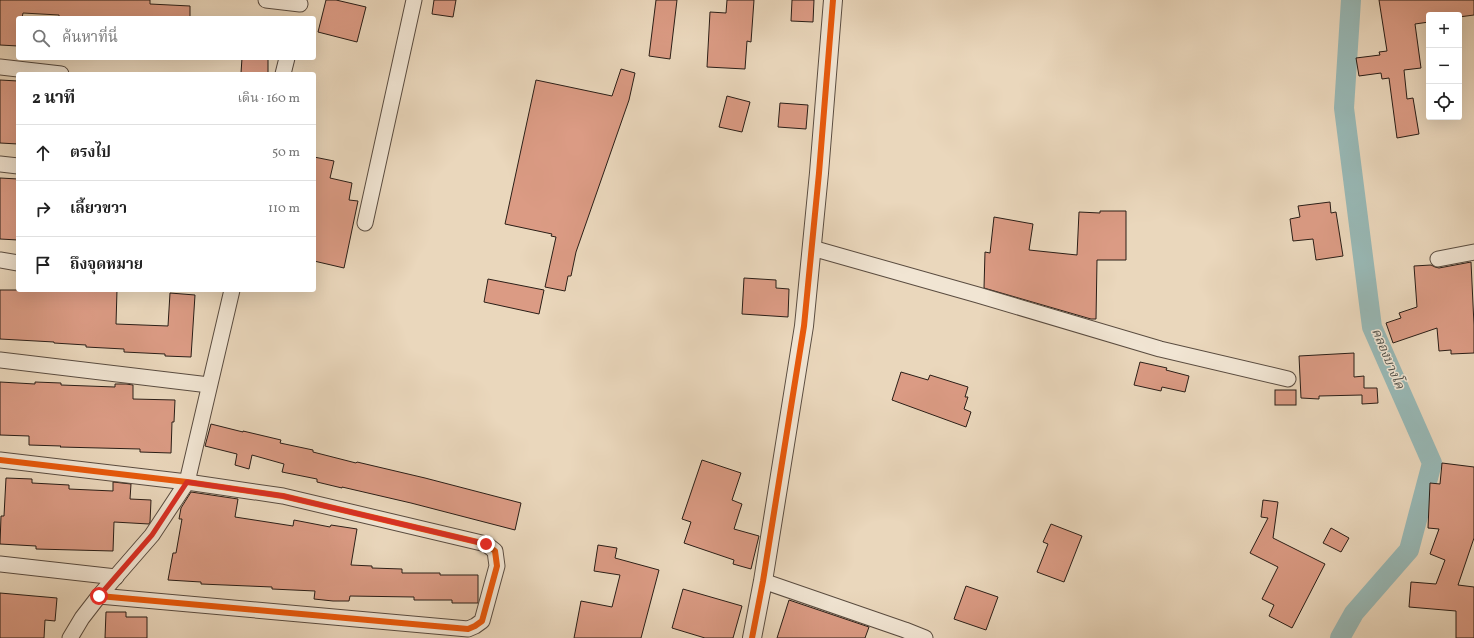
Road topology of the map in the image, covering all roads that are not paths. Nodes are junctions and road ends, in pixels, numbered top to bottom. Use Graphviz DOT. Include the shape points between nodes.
graph roads {
  1 [pos="266,0"];
  2 [pos="414,0"];
  3 [pos="833,0"];
  4 [pos="299,7"];
  5 [pos="286,60"];
  6 [pos="0,67"];
  7 [pos="44,72"];
  8 [pos="284,72"];
  9 [pos="0,164"];
  10 [pos="16,166"];
  11 [pos="365,224"];
  12 [pos="812,248"];
  13 [pos="1474,252"];
  14 [pos="1438,259"];
  15 [pos="0,260"];
  16 [pos="16,263"];
  17 [pos="232,292"];
  18 [pos="0,360"];
  19 [pos="1288,379"];
  20 [pos="209,385"];
  21 [pos="0,460"];
  22 [pos="187,482"];
  23 [pos="0,564"];
  24 [pos="116,577"];
  25 [pos="763,581"];
  26 [pos="99,596"];
  27 [pos="70,638"];
  28 [pos="752,638"];
  29 [pos="925,638"];
  1 -- 4 [label="street"];
  2 -- 11 [label="street"];
  3 -- 12 [label="street"];
  5 -- 8 [label="street"];
  6 -- 7 [label="street"];
  9 -- 10 [label="street"];
  12 -- 19 [label="street" via="1160,349"];
  12 -- 25 [label="street" via="804,326"];
  13 -- 14 [label="street"];
  15 -- 16 [label="street"];
  17 -- 20 [label="street"];
  18 -- 20 [label="street"];
  20 -- 22 [label="street"];
  21 -- 22 [label="street"];
  22 -- 24 [label="street" via="152,535"];
  22 -- 26 [label="street" via="283,496 486,544 495,551 497,566 482,621 468,629"];
  23 -- 24 [label="street"];
  24 -- 26 [label="street"];
  25 -- 28 [label="street"];
  25 -- 29 [label="street"];
  26 -- 27 [label="street"];
}
